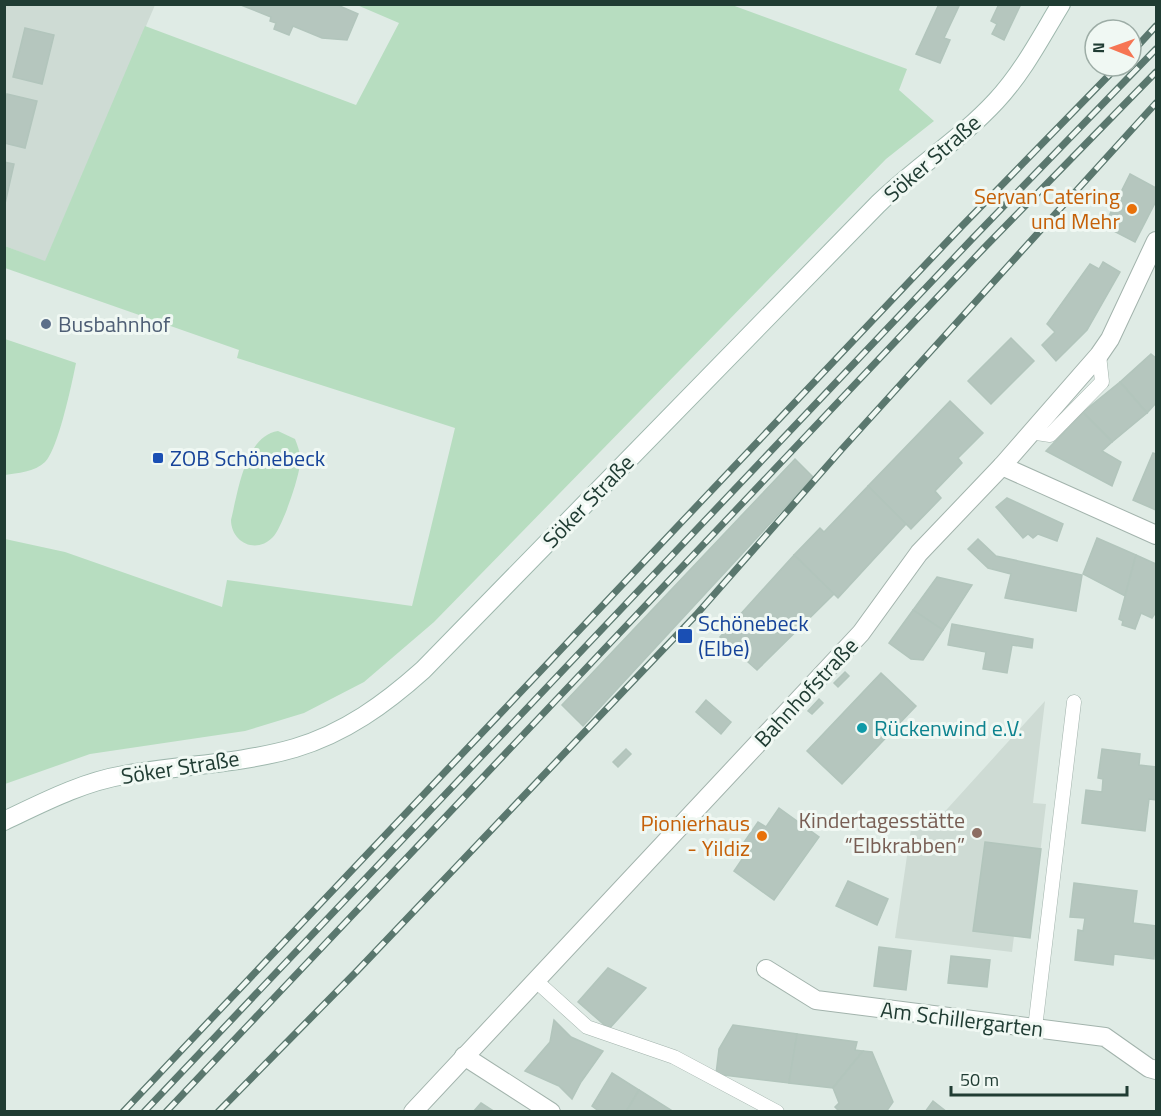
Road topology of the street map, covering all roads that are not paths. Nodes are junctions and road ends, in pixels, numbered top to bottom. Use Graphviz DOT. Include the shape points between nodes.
graph roads {
  1 [pos="1061,4"];
  2 [pos="1156,241"];
  3 [pos="1002,466"];
  4 [pos="1156,535"];
  5 [pos="1074,702"];
  6 [pos="4,820"];
  7 [pos="766,969"];
  8 [pos="535,980"];
  9 [pos="1035,1028"];
  10 [pos="464,1056"];
  11 [pos="1156,1070"];
  12 [pos="413,1112"];
  13 [pos="551,1112"];
  14 [pos="777,1112"];
  1 -- 6 [label="street, Söker Straße" via="1018,75 997,100 878,204 423,670 385,704 343,728 296,747 225,762 122,775 69,791"];
  2 -- 3 [label="street, Bahnhofstraße" via="1110,339"];
  3 -- 4 [label="street"];
  3 -- 8 [label="street, Bahnhofstraße" via="920,553 861,633"];
  5 -- 9 [label="lane"];
  7 -- 9 [label="street, Am Schillergarten" via="816,1000"];
  8 -- 10 [label="street, Bahnhofstraße"];
  8 -- 14 [label="lane" via="587,1027 674,1057"];
  9 -- 11 [label="street, Am Schillergarten" via="1106,1037"];
  10 -- 12 [label="street, Bahnhofstraße"];
  10 -- 13 [label="street"];
}
